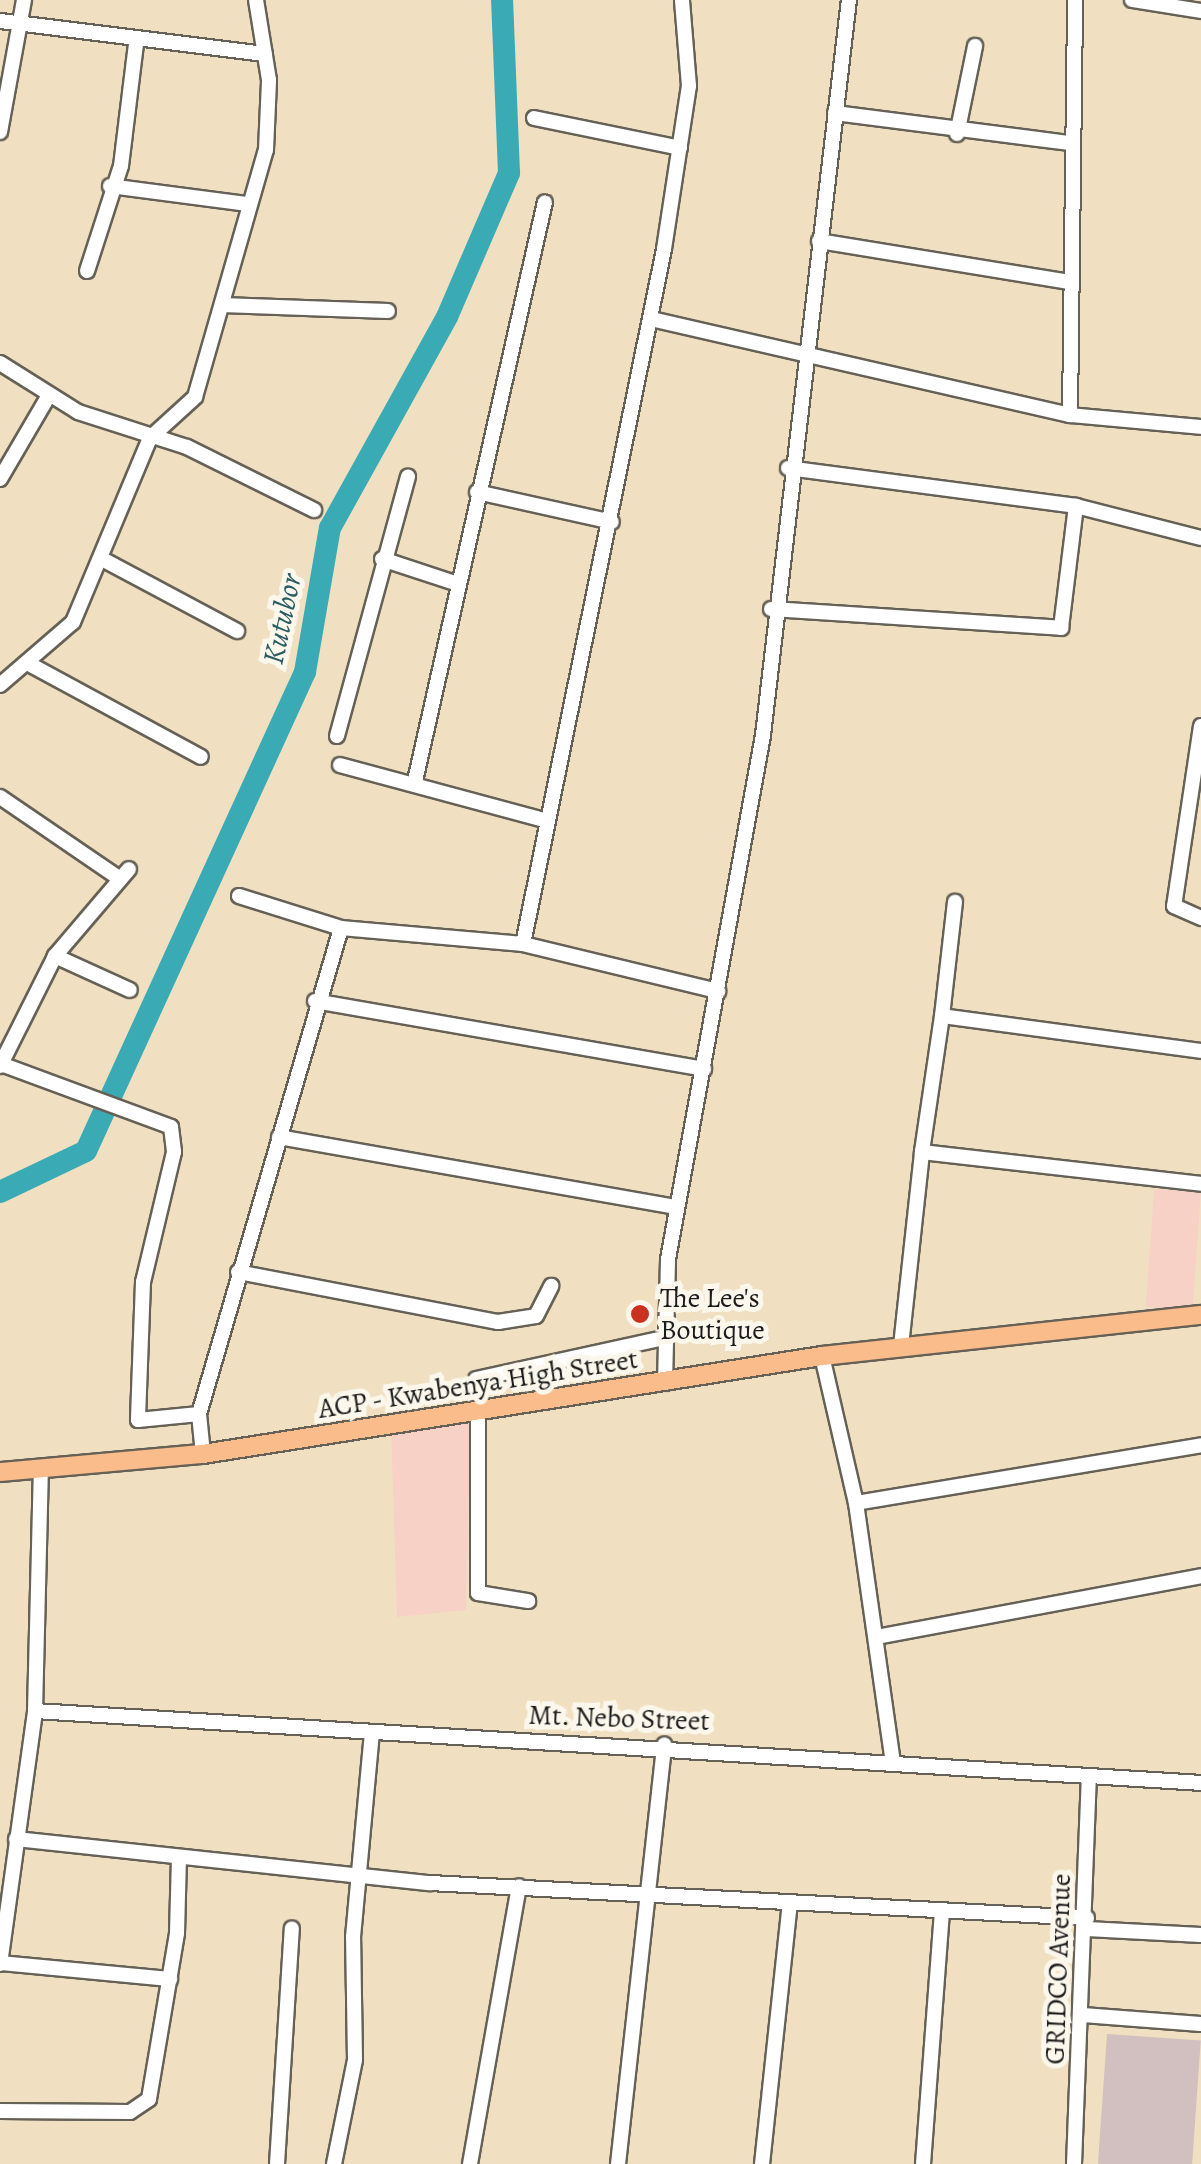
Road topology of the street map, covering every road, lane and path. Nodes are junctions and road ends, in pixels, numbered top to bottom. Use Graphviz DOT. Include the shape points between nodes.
graph roads {
  1 [pos="24,0"];
  2 [pos="256,0"];
  3 [pos="682,0"];
  4 [pos="850,0"];
  5 [pos="1075,0"];
  6 [pos="1132,0"];
  7 [pos="1201,11"];
  8 [pos="0,21"];
  9 [pos="20,26"];
  10 [pos="136,44"];
  11 [pos="975,46"];
  12 [pos="265,54"];
  13 [pos="835,113"];
  14 [pos="534,118"];
  15 [pos="0,132"];
  16 [pos="957,134"];
  17 [pos="1068,143"];
  18 [pos="680,148"];
  19 [pos="110,186"];
  20 [pos="544,202"];
  21 [pos="247,204"];
  22 [pos="819,240"];
  23 [pos="87,271"];
  24 [pos="1069,282"];
  25 [pos="222,304"];
  26 [pos="388,311"];
  27 [pos="652,319"];
  28 [pos="805,352"];
  29 [pos="0,362"];
  30 [pos="48,397"];
  31 [pos="1070,415"];
  32 [pos="1201,427"];
  33 [pos="150,438"];
  34 [pos="788,468"];
  35 [pos="408,477"];
  36 [pos="0,479"];
  37 [pos="476,492"];
  38 [pos="1076,506"];
  39 [pos="314,510"];
  40 [pos="612,522"];
  41 [pos="1201,538"];
  42 [pos="382,559"];
  43 [pos="104,560"];
  44 [pos="452,582"];
  45 [pos="772,609"];
  46 [pos="236,632"];
  47 [pos="31,665"];
  48 [pos="0,685"];
  49 [pos="1201,726"];
  50 [pos="338,736"];
  51 [pos="202,757"];
  52 [pos="340,765"];
  53 [pos="415,781"];
  54 [pos="0,798"];
  55 [pos="547,820"];
  56 [pos="239,896"];
  57 [pos="955,902"];
  58 [pos="1201,918"];
  59 [pos="342,928"];
  60 [pos="523,944"];
  61 [pos="55,956"];
  62 [pos="130,990"];
  63 [pos="718,991"];
  64 [pos="315,1001"];
  65 [pos="942,1016"];
  66 [pos="1201,1051"];
  67 [pos="0,1065"];
  68 [pos="704,1069"];
  69 [pos="280,1137"];
  70 [pos="922,1152"];
  71 [pos="1201,1184"];
  72 [pos="678,1208"];
  73 [pos="238,1272"];
  74 [pos="551,1286"];
  75 [pos="1201,1315"];
  76 [pos="659,1340"];
  77 [pos="901,1346"];
  78 [pos="822,1356"];
  79 [pos="476,1379"];
  80 [pos="665,1382"];
  81 [pos="199,1414"];
  82 [pos="478,1414"];
  83 [pos="1201,1445"];
  84 [pos="203,1454"];
  85 [pos="42,1470"];
  86 [pos="0,1472"];
  87 [pos="856,1503"];
  88 [pos="1201,1576"];
  89 [pos="528,1601"];
  90 [pos="876,1637"];
  91 [pos="35,1711"];
  92 [pos="372,1733"];
  93 [pos="664,1745"];
  94 [pos="893,1763"];
  95 [pos="1089,1776"];
  96 [pos="1201,1782"];
  97 [pos="16,1839"];
  98 [pos="179,1859"];
  99 [pos="362,1877"];
  100 [pos="520,1886"];
  101 [pos="652,1894"];
  102 [pos="790,1902"];
  103 [pos="942,1912"];
  104 [pos="1087,1924"];
  105 [pos="292,1928"];
  106 [pos="1201,1935"];
  107 [pos="0,1964"];
  108 [pos="170,1978"];
  109 [pos="1082,2015"];
  110 [pos="1201,2024"];
  111 [pos="0,2111"];
  112 [pos="277,2164"];
  113 [pos="334,2164"];
  114 [pos="470,2164"];
  115 [pos="618,2164"];
  116 [pos="762,2164"];
  117 [pos="923,2164"];
  118 [pos="1074,2164"];
  1 -- 9 [label="street"];
  2 -- 12 [label="street"];
  3 -- 18 [label="street" via="689,86"];
  4 -- 13 [label="street"];
  5 -- 17 [label="street"];
  6 -- 7 [label="street"];
  8 -- 9 [label="street"];
  9 -- 10 [label="street"];
  9 -- 15 [label="street"];
  10 -- 12 [label="street"];
  10 -- 19 [label="street" via="121,166"];
  11 -- 16 [label="street"];
  12 -- 21 [label="street" via="268,131"];
  13 -- 16 [label="street"];
  13 -- 22 [label="street"];
  14 -- 18 [label="street"];
  16 -- 17 [label="street"];
  17 -- 24 [label="street"];
  18 -- 27 [label="street"];
  19 -- 21 [label="street"];
  19 -- 23 [label="street"];
  20 -- 37 [label="street"];
  21 -- 25 [label="street"];
  22 -- 24 [label="street"];
  22 -- 28 [label="street"];
  24 -- 31 [label="street"];
  25 -- 26 [label="street"];
  25 -- 33 [label="street" via="195,397"];
  27 -- 28 [label="street"];
  27 -- 40 [label="street"];
  28 -- 31 [label="street"];
  28 -- 34 [label="street"];
  29 -- 30 [label="street"];
  30 -- 33 [label="street"];
  30 -- 36 [label="street"];
  31 -- 32 [label="street"];
  33 -- 39 [label="street"];
  33 -- 43 [label="street"];
  34 -- 38 [label="street"];
  34 -- 45 [label="street"];
  35 -- 42 [label="street"];
  37 -- 40 [label="street"];
  37 -- 44 [label="street"];
  38 -- 41 [label="street"];
  38 -- 45 [label="street" via="1061,628"];
  40 -- 55 [label="street"];
  42 -- 44 [label="street"];
  42 -- 50 [label="street"];
  43 -- 46 [label="street"];
  43 -- 47 [label="street" via="73,622"];
  44 -- 53 [label="street"];
  45 -- 63 [label="street" via="764,735"];
  47 -- 48 [label="street"];
  47 -- 51 [label="street"];
  49 -- 58 [label="street" via="1174,906"];
  52 -- 53 [label="street"];
  53 -- 55 [label="street"];
  54 -- 61 [label="street" via="125,874"];
  55 -- 60 [label="street"];
  56 -- 59 [label="street"];
  57 -- 65 [label="street"];
  59 -- 60 [label="street"];
  59 -- 64 [label="street"];
  60 -- 63 [label="street"];
  61 -- 62 [label="street"];
  61 -- 67 [label="street"];
  63 -- 68 [label="street"];
  64 -- 68 [label="street"];
  64 -- 69 [label="street"];
  65 -- 66 [label="street"];
  65 -- 70 [label="street"];
  67 -- 81 [label="street" via="175,1136 145,1270 138,1420"];
  68 -- 72 [label="street"];
  69 -- 72 [label="street"];
  69 -- 73 [label="street"];
  70 -- 71 [label="street"];
  70 -- 77 [label="street"];
  72 -- 76 [label="street"];
  73 -- 74 [label="street" via="498,1322 536,1316"];
  73 -- 81 [label="street"];
  75 -- 77 [label="main road, ACP - Kwabenya High Street"];
  76 -- 79 [label="street"];
  76 -- 80 [label="street"];
  77 -- 78 [label="main road, ACP - Kwabenya High Street"];
  78 -- 80 [label="main road, ACP - Kwabenya High Street"];
  78 -- 87 [label="street"];
  80 -- 82 [label="main road, ACP - Kwabenya High Street"];
  81 -- 84 [label="street"];
  82 -- 84 [label="main road, ACP - Kwabenya High Street"];
  82 -- 89 [label="street" via="478,1593"];
  83 -- 87 [label="street"];
  84 -- 85 [label="main road, ACP - Kwabenya High Street"];
  85 -- 86 [label="main road, ACP - Kwabenya High Street"];
  85 -- 91 [label="street"];
  87 -- 90 [label="street"];
  88 -- 90 [label="street"];
  90 -- 94 [label="street"];
  91 -- 92 [label="street, Mt. Nebo Street"];
  91 -- 97 [label="street"];
  92 -- 93 [label="street, Mt. Nebo Street"];
  92 -- 99 [label="street"];
  93 -- 94 [label="street, Mt. Nebo Street"];
  93 -- 101 [label="street"];
  94 -- 95 [label="street, Mt. Nebo Street"];
  95 -- 96 [label="street, Mt. Nebo Street"];
  95 -- 104 [label="street, GRIDCO Avenue"];
  97 -- 98 [label="street"];
  97 -- 107 [label="street"];
  98 -- 99 [label="street"];
  98 -- 108 [label="street"];
  99 -- 100 [label="street"];
  99 -- 113 [label="street" via="354,2060"];
  100 -- 101 [label="street"];
  100 -- 114 [label="street"];
  101 -- 102 [label="street"];
  101 -- 115 [label="street"];
  102 -- 103 [label="street"];
  102 -- 116 [label="street"];
  103 -- 104 [label="street"];
  103 -- 117 [label="street"];
  104 -- 106 [label="street"];
  104 -- 109 [label="street, GRIDCO Avenue"];
  105 -- 112 [label="street"];
  107 -- 108 [label="street"];
  108 -- 111 [label="street" via="142,2108"];
  109 -- 110 [label="street"];
  109 -- 118 [label="street, GRIDCO Avenue"];
}
